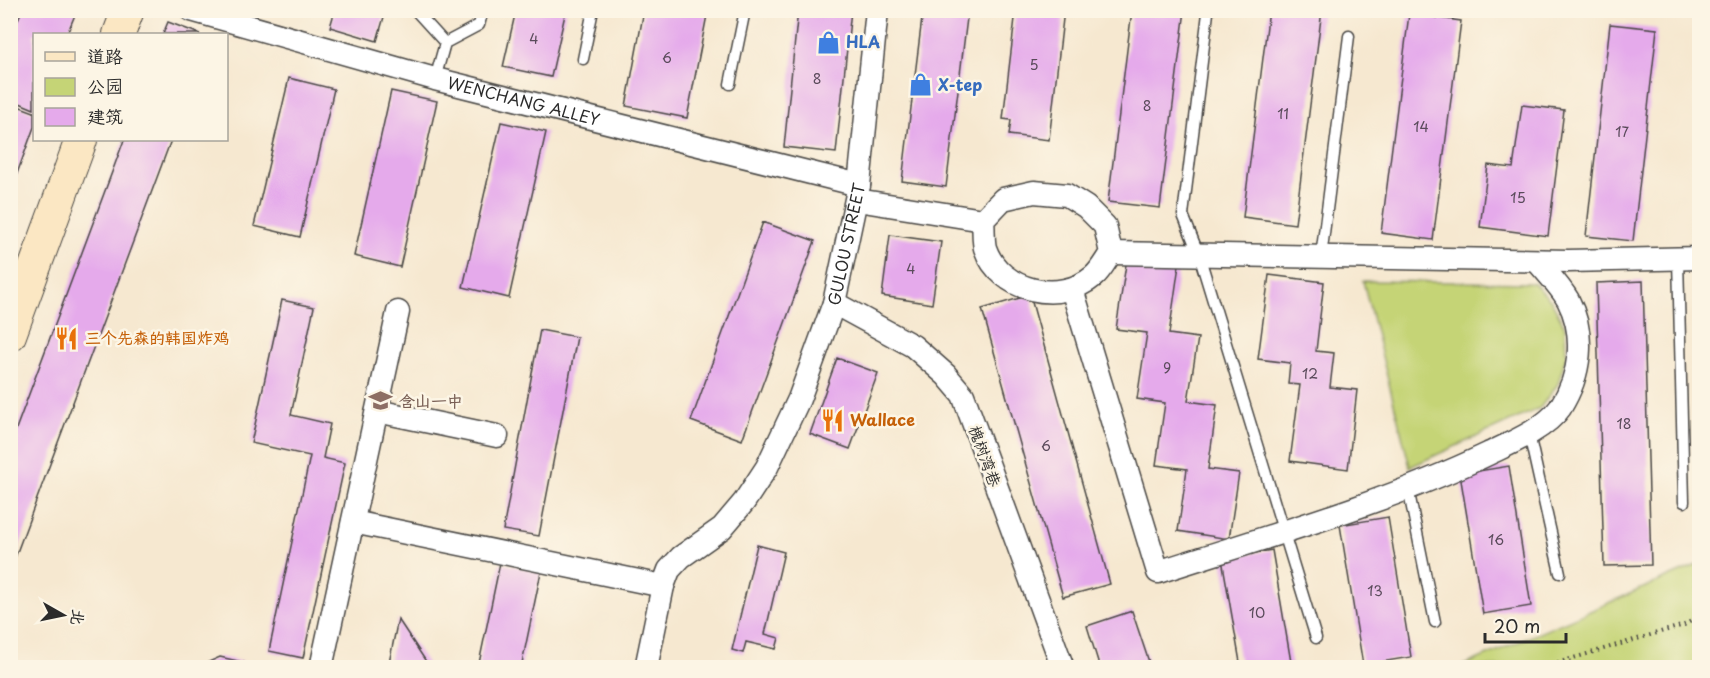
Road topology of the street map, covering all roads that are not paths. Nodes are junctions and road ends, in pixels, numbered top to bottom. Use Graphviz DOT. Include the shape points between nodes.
graph roads {
  1 [pos="128,10"];
  2 [pos="192,10"];
  3 [pos="415,10"];
  4 [pos="483,10"];
  5 [pos="593,10"];
  6 [pos="745,10"];
  7 [pos="877,10"];
  8 [pos="1208,13"];
  9 [pos="119,33"];
  10 [pos="1348,36"];
  11 [pos="445,43"];
  12 [pos="583,59"];
  13 [pos="435,79"];
  14 [pos="730,84"];
  15 [pos="81,141"];
  16 [pos="858,193"];
  17 [pos="984,220"];
  18 [pos="1111,253"];
  19 [pos="1199,255"];
  20 [pos="1321,257"];
  21 [pos="1689,258"];
  22 [pos="1537,261"];
  23 [pos="1072,289"];
  24 [pos="834,303"];
  25 [pos="398,312"];
  26 [pos="10,335"];
  27 [pos="377,411"];
  28 [pos="1529,434"];
  29 [pos="497,436"];
  30 [pos="1408,488"];
  31 [pos="1684,502"];
  32 [pos="353,522"];
  33 [pos="1283,532"];
  34 [pos="1560,573"];
  35 [pos="663,586"];
  36 [pos="1435,622"];
  37 [pos="1316,638"];
  38 [pos="321,668"];
  39 [pos="646,668"];
  40 [pos="1063,668"];
  1 -- 9 [label="main road"];
  2 -- 13 [label="street, WENCHANG ALLEY"];
  3 -- 11 [label="lane"];
  4 -- 11 [label="lane" via="479,25"];
  5 -- 12 [label="lane"];
  6 -- 14 [label="lane"];
  7 -- 16 [label="street, GULOU STREET"];
  8 -- 19 [label="lane" via="1183,215"];
  10 -- 20 [label="lane"];
  11 -- 13 [label="lane"];
  13 -- 16 [label="street, WENCHANG ALLEY"];
  15 -- 26 [label="main road"];
  16 -- 17 [label="street, WENCHANG ALLEY"];
  16 -- 24 [label="street, GULOU STREET"];
  17 -- 18 [label="street" via="1003,199 1034,192 1067,195 1105,226"];
  17 -- 23 [label="street" via="985,248 998,270 1023,287 1049,293"];
  18 -- 19 [label="street"];
  18 -- 23 [label="street" via="1095,276"];
  19 -- 20 [label="street"];
  19 -- 33 [label="lane"];
  20 -- 22 [label="street"];
  21 -- 22 [label="street"];
  21 -- 31 [label="lane"];
  22 -- 28 [label="street" via="1567,299 1578,325 1580,355 1573,383 1558,410"];
  23 -- 33 [label="street" via="1158,572"];
  24 -- 35 [label="street, GULOU STREET" via="767,468 722,528 681,556 669,570"];
  24 -- 40 [label="street, 槐树湾巷" via="913,346 963,395"];
  25 -- 27 [label="street"];
  27 -- 29 [label="street"];
  27 -- 32 [label="street"];
  28 -- 30 [label="street"];
  28 -- 34 [label="lane"];
  30 -- 33 [label="street"];
  30 -- 36 [label="lane"];
  32 -- 35 [label="street"];
  32 -- 38 [label="street"];
  33 -- 37 [label="lane"];
  35 -- 39 [label="street, GULOU STREET"];
}
